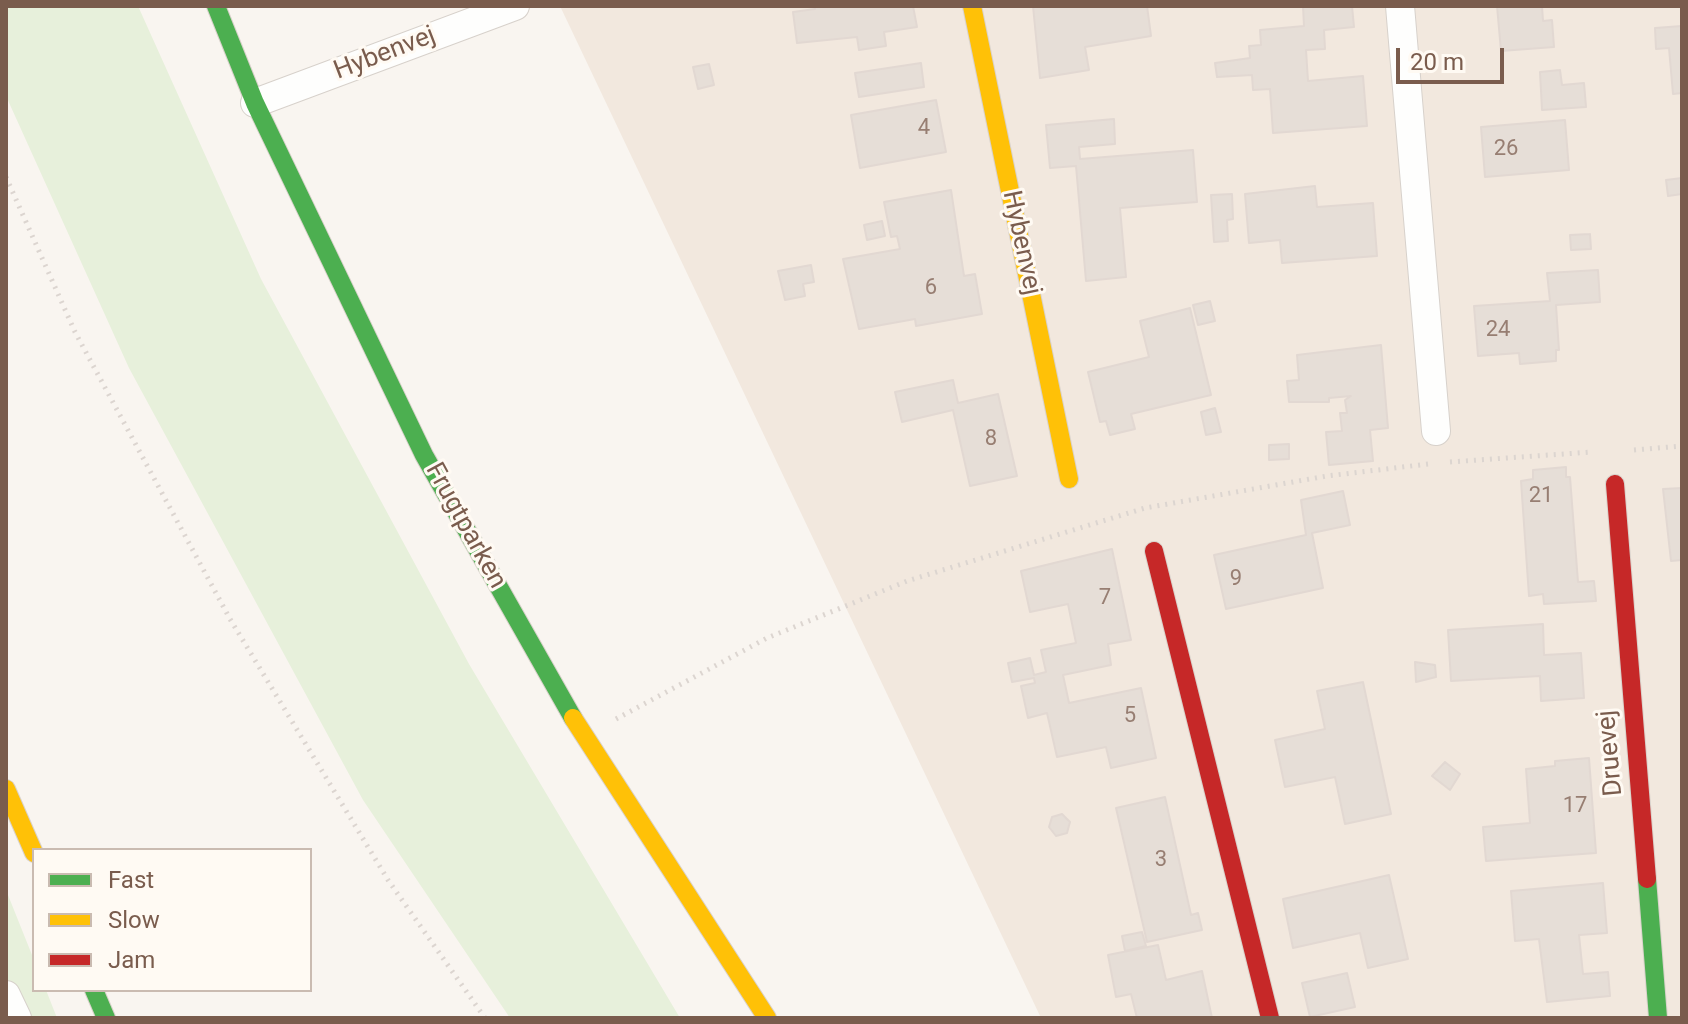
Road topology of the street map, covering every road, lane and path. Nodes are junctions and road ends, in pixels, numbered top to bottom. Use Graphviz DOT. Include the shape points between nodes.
graph roads {
  1 [pos="216,6"];
  2 [pos="515,6"];
  3 [pos="972,6"];
  4 [pos="1400,6"];
  5 [pos="255,103"];
  6 [pos="6,177"];
  7 [pos="1436,431"];
  8 [pos="1069,479"];
  9 [pos="1615,484"];
  10 [pos="1154,551"];
  11 [pos="6,789"];
  12 [pos="32,848"];
  13 [pos="95,992"];
  14 [pos="6,995"];
  15 [pos="17,1018"];
  16 [pos="106,1018"];
  17 [pos="485,1018"];
  18 [pos="767,1018"];
  19 [pos="1270,1018"];
  20 [pos="1658,1018"];
  1 -- 5 [label="main road, Frugtparken"];
  2 -- 5 [label="street, Hybenvej"];
  3 -- 8 [label="main road, Hybenvej"];
  4 -- 7 [label="street"];
  5 -- 18 [label="main road, Frugtparken" via="424,455 583,736"];
  6 -- 17 [label="path" via="75,332 230,619 388,880"];
  9 -- 20 [label="main road, Druevej"];
  10 -- 19 [label="main road"];
  11 -- 12 [label="main road"];
  13 -- 16 [label="main road"];
  14 -- 15 [label="street"];
}
